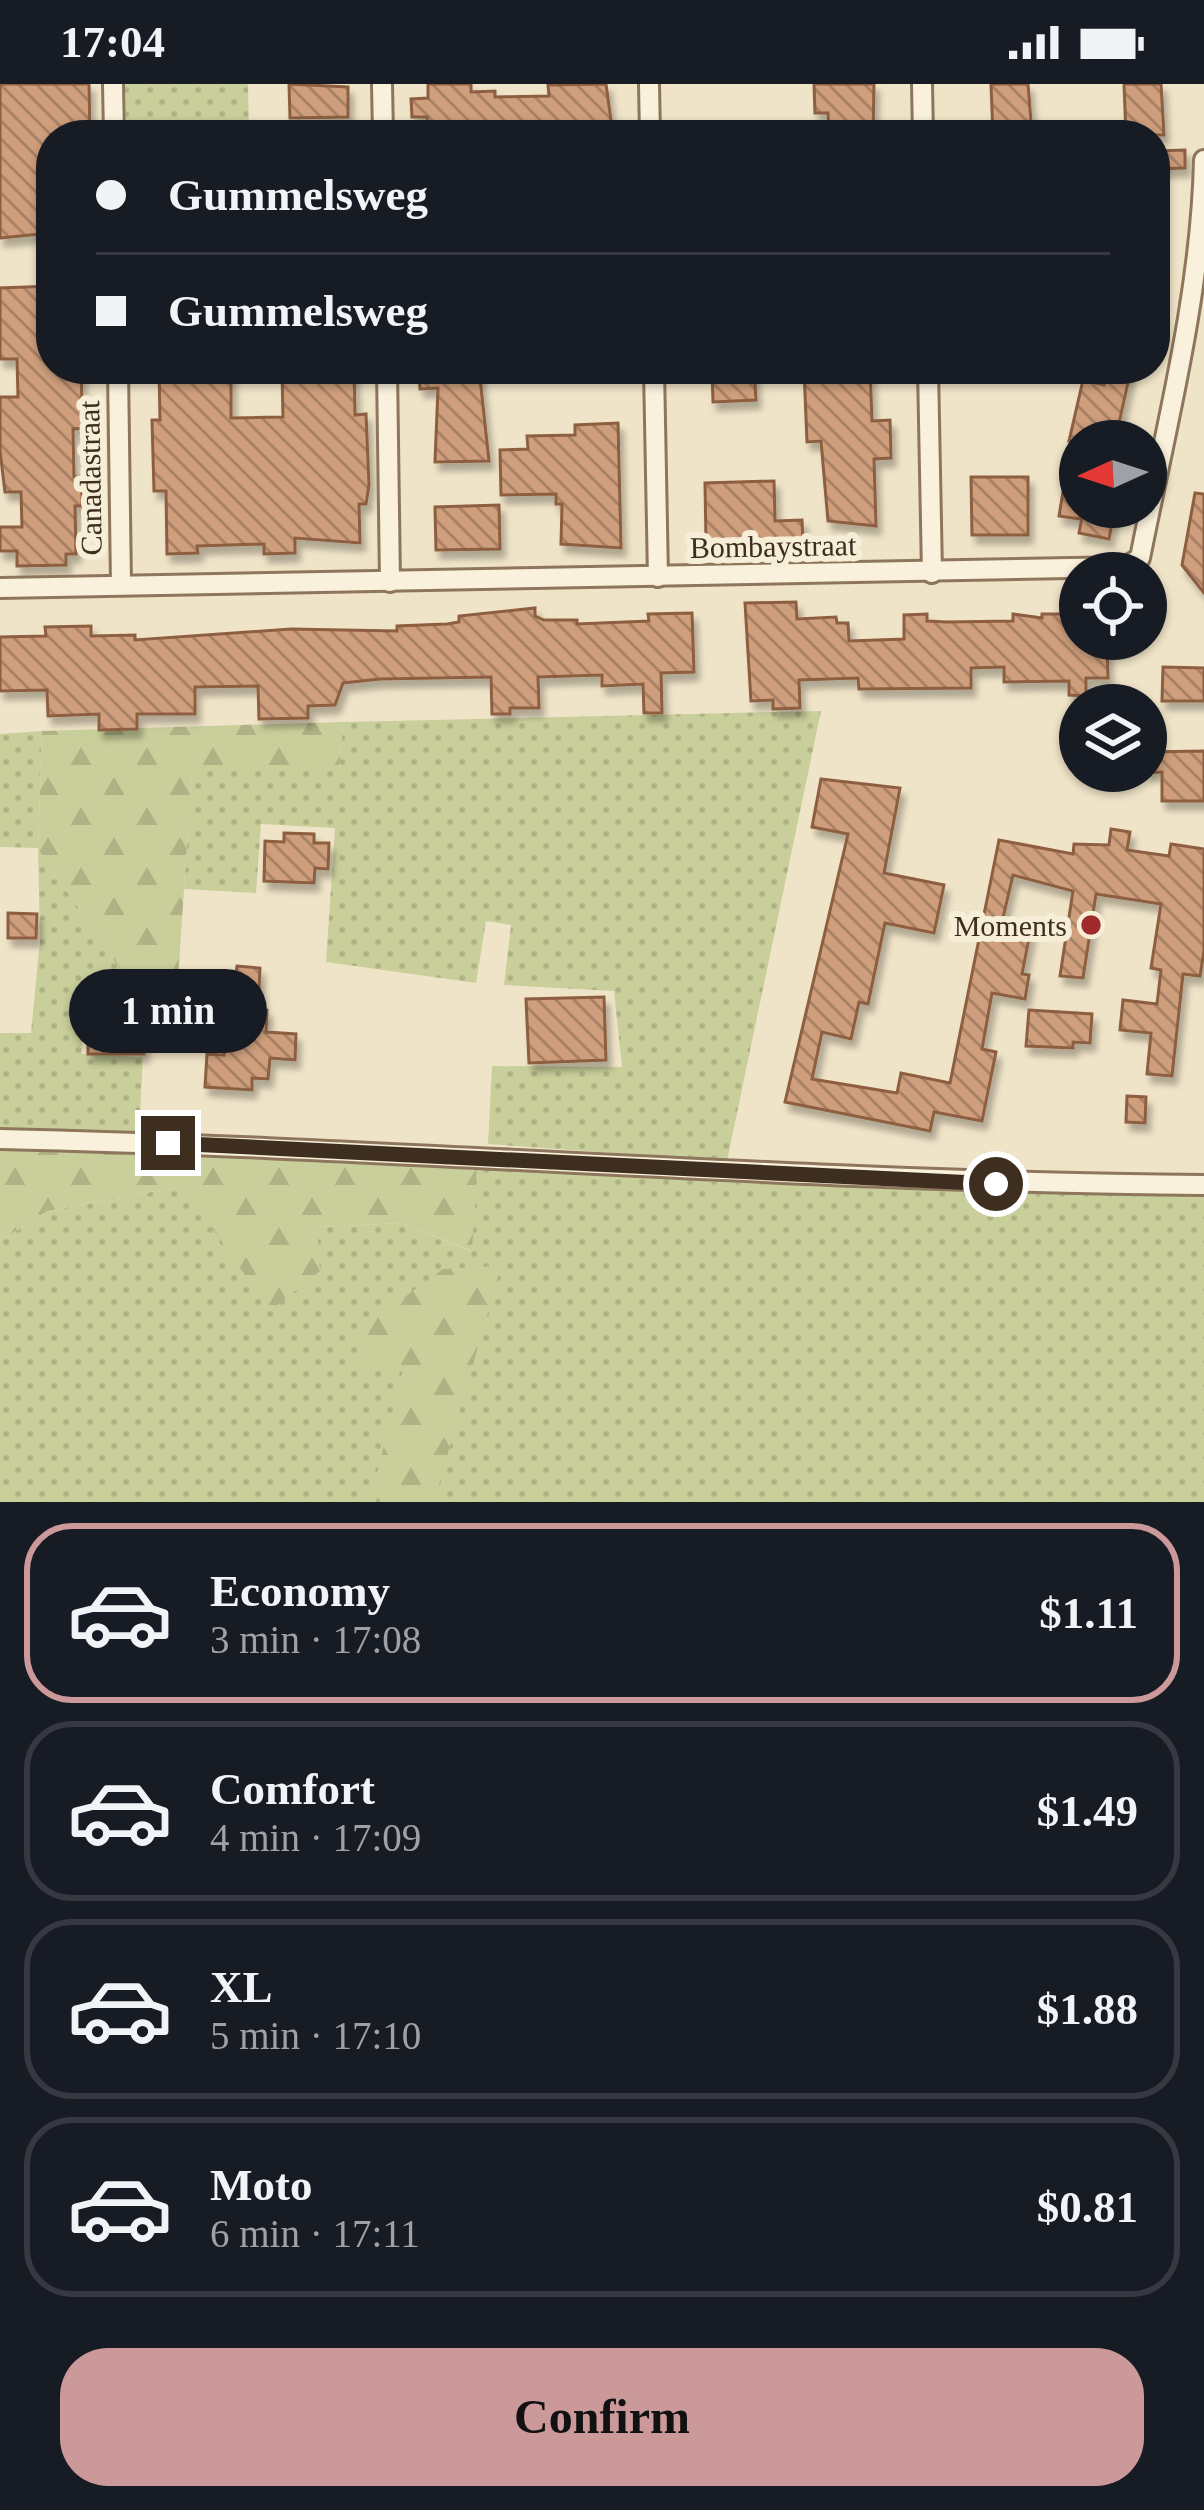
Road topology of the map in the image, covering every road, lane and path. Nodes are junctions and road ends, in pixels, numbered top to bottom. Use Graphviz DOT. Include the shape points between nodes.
graph roads {
  1 [pos="113,84"];
  2 [pos="382,84"];
  3 [pos="649,84"];
  4 [pos="922,84"];
  5 [pos="114,120"];
  6 [pos="383,120"];
  7 [pos="650,120"];
  8 [pos="922,120"];
  9 [pos="1204,160"];
  10 [pos="118,384"];
  11 [pos="387,384"];
  12 [pos="654,384"];
  13 [pos="928,384"];
  14 [pos="932,573"];
  15 [pos="658,577"];
  16 [pos="390,583"];
  17 [pos="121,586"];
  18 [pos="0,588"];
  19 [pos="0,1139"];
  20 [pos="1204,1185"];
  1 -- 5 [label="street"];
  2 -- 6 [label="street"];
  3 -- 7 [label="street"];
  4 -- 8 [label="street"];
  9 -- 14 [label="street, Bombaystraat" via="1184,333 1140,558 1103,570"];
  10 -- 17 [label="street, Canadastraat"];
  11 -- 16 [label="street"];
  12 -- 15 [label="street"];
  13 -- 14 [label="street"];
  14 -- 15 [label="street, Bombaystraat"];
  15 -- 16 [label="street, Bombaystraat"];
  16 -- 17 [label="street, Bombaystraat"];
  17 -- 18 [label="street, Bombaystraat"];
  19 -- 20 [label="street" via="996,1184"];
}
